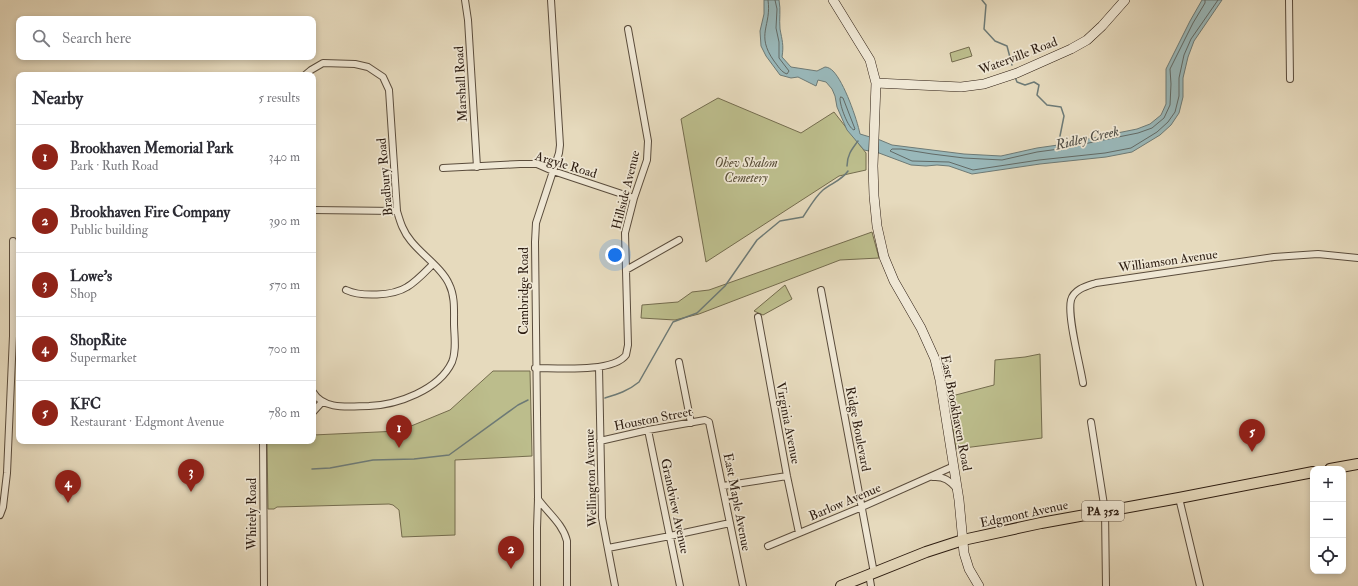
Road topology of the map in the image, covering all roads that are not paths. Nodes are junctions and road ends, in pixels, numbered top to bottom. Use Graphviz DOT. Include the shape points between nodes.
graph roads {
  1 [pos="465,0"];
  2 [pos="551,0"];
  3 [pos="833,0"];
  4 [pos="1125,0"];
  5 [pos="1289,0"];
  6 [pos="628,28"];
  7 [pos="309,72"];
  8 [pos="1290,79"];
  9 [pos="876,82"];
  10 [pos="477,166"];
  11 [pos="443,168"];
  12 [pos="553,171"];
  13 [pos="634,198"];
  14 [pos="316,210"];
  15 [pos="397,211"];
  16 [pos="679,240"];
  17 [pos="13,241"];
  18 [pos="1358,258"];
  19 [pos="433,264"];
  20 [pos="626,270"];
  21 [pos="346,290"];
  22 [pos="821,290"];
  23 [pos="758,316"];
  24 [pos="679,362"];
  25 [pos="599,367"];
  26 [pos="535,368"];
  27 [pos="1083,383"];
  28 [pos="316,397"];
  29 [pos="322,402"];
  30 [pos="316,409"];
  31 [pos="691,422"];
  32 [pos="709,422"];
  33 [pos="1092,422"];
  34 [pos="648,430"];
  35 [pos="600,441"];
  36 [pos="263,444"];
  37 [pos="1358,464"];
  38 [pos="954,466"];
  39 [pos="1346,466"];
  40 [pos="1310,473"];
  41 [pos="787,476"];
  42 [pos="932,477"];
  43 [pos="723,486"];
  44 [pos="957,490"];
  45 [pos="1179,498"];
  46 [pos="538,499"];
  47 [pos="862,507"];
  48 [pos="1105,511"];
  49 [pos="0,515"];
  50 [pos="730,523"];
  51 [pos="799,533"];
  52 [pos="670,536"];
  53 [pos="963,540"];
  54 [pos="768,546"];
  55 [pos="608,548"];
  56 [pos="872,574"];
  57 [pos="264,586"];
  58 [pos="537,586"];
  59 [pos="567,586"];
  60 [pos="615,586"];
  61 [pos="680,586"];
  62 [pos="743,586"];
  63 [pos="841,586"];
  64 [pos="871,586"];
  65 [pos="979,586"];
  66 [pos="1106,586"];
  67 [pos="1200,586"];
  1 -- 10 [label="street, Marshall Road"];
  2 -- 12 [label="street, Cambridge Road" via="560,135 559,153"];
  3 -- 9 [label="street, East Brookhaven Road" via="870,60"];
  4 -- 9 [label="street, Waterville Road" via="1087,40 1017,73 984,84 961,87"];
  5 -- 8 [label="street"];
  6 -- 13 [label="street, Hillside Avenue" via="649,149 648,160"];
  7 -- 15 [label="street, Bradbury Road" via="323,63 355,64 368,67 383,77 389,90"];
  9 -- 38 [label="street, East Brookhaven Road" via="873,154 877,226 884,257 894,281 921,328 935,360"];
  10 -- 11 [label="street, Argyle Road"];
  10 -- 12 [label="street, Argyle Road" via="537,164"];
  12 -- 13 [label="street, Argyle Road"];
  12 -- 26 [label="street, Cambridge Road" via="536,223"];
  13 -- 20 [label="street, Hillside Avenue" via="625,233"];
  14 -- 15 [label="street"];
  15 -- 19 [label="street, Bradbury Road" via="410,240"];
  16 -- 20 [label="street"];
  17 -- 49 [label="street" via="13,336 7,465 3,508"];
  18 -- 27 [label="street, Williamson Avenue" via="1318,254 1274,257 1096,283 1081,288 1071,299 1071,316"];
  19 -- 21 [label="street" via="411,284 398,291 366,294"];
  19 -- 29 [label="street, Bradbury Road" via="447,279 454,298 455,351 452,362 444,373 425,390 380,406 333,406"];
  20 -- 25 [label="street, Hillside Avenue" via="628,351 625,358 611,365"];
  22 -- 47 [label="street, Ridge Boulevard"];
  23 -- 41 [label="street, Virginia Avenue"];
  24 -- 31 [label="street"];
  25 -- 26 [label="street"];
  25 -- 35 [label="street, Wellington Avenue"];
  26 -- 46 [label="street, Cambridge Road"];
  28 -- 29 [label="street"];
  29 -- 30 [label="street"];
  31 -- 32 [label="street, Houston Street"];
  31 -- 34 [label="street, Houston Street"];
  32 -- 43 [label="street, East Maple Avenue"];
  33 -- 48 [label="street"];
  34 -- 35 [label="street, Houston Street"];
  34 -- 52 [label="street, Grandview Avenue"];
  35 -- 55 [label="street, Wellington Avenue" via="601,512"];
  36 -- 57 [label="street, Whitely Road"];
  37 -- 39 [label="main road"];
  38 -- 42 [label="street, Barlow Avenue"];
  38 -- 44 [label="street, East Brookhaven Road"];
  40 -- 45 [label="main road, Edgmont Avenue / PA 352"];
  41 -- 43 [label="street"];
  41 -- 51 [label="street, Virginia Avenue"];
  42 -- 44 [label="street" via="946,479"];
  42 -- 47 [label="street, Barlow Avenue"];
  43 -- 50 [label="street, East Maple Avenue"];
  44 -- 53 [label="street, East Brookhaven Road"];
  45 -- 48 [label="main road, Edgmont Avenue / PA 352"];
  45 -- 67 [label="street"];
  46 -- 58 [label="street, Cambridge Road"];
  46 -- 59 [label="street" via="566,536"];
  47 -- 51 [label="street, Barlow Avenue"];
  47 -- 56 [label="street, Ridge Boulevard"];
  48 -- 53 [label="main road, Edgmont Avenue / PA 352"];
  48 -- 66 [label="street"];
  50 -- 52 [label="street"];
  50 -- 62 [label="street, East Maple Avenue"];
  51 -- 54 [label="street, Barlow Avenue"];
  52 -- 55 [label="street"];
  52 -- 61 [label="street, Grandview Avenue"];
  53 -- 56 [label="main road, Edgmont Avenue / PA 352"];
  53 -- 65 [label="street, East Brookhaven Road" via="967,563"];
  55 -- 60 [label="street, Wellington Avenue"];
  56 -- 63 [label="main road, Edgmont Avenue / PA 352"];
  56 -- 64 [label="street, Ridge Boulevard"];
}
